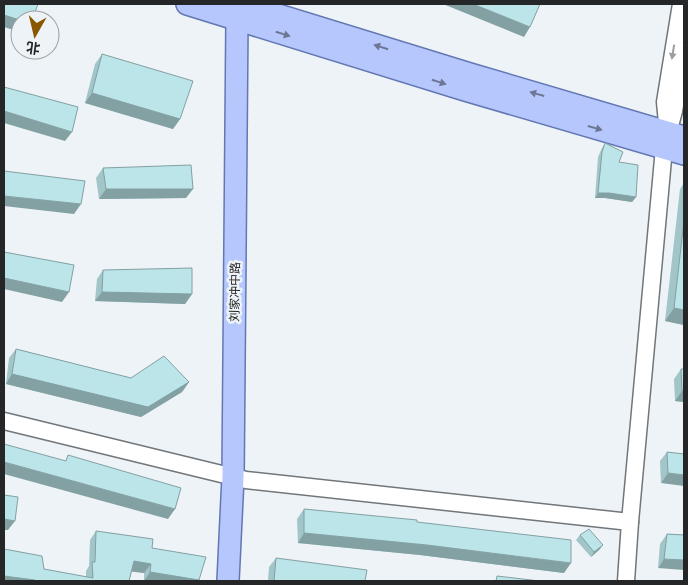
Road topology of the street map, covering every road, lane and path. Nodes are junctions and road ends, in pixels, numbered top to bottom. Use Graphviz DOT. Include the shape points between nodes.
graph roads {
  1 [pos="187,4"];
  2 [pos="681,4"];
  3 [pos="242,9"];
  4 [pos="684,51"];
  5 [pos="672,139"];
  6 [pos="684,154"];
  7 [pos="4,421"];
  8 [pos="240,479"];
  9 [pos="630,522"];
  10 [pos="228,581"];
  11 [pos="242,581"];
  12 [pos="626,581"];
  1 -- 3 [label="main road"];
  2 -- 5 [label="street, one-way" via="665,102"];
  3 -- 5 [label="main road" via="470,74"];
  3 -- 8 [label="main road, 刘家冲中路"];
  4 -- 5 [label="street"];
  5 -- 6 [label="main road"];
  5 -- 9 [label="street"];
  7 -- 8 [label="street"];
  8 -- 9 [label="street"];
  8 -- 10 [label="main road, 刘家冲中路"];
  8 -- 11 [label="main road, 刘家冲中路"];
  9 -- 12 [label="street"];
}
